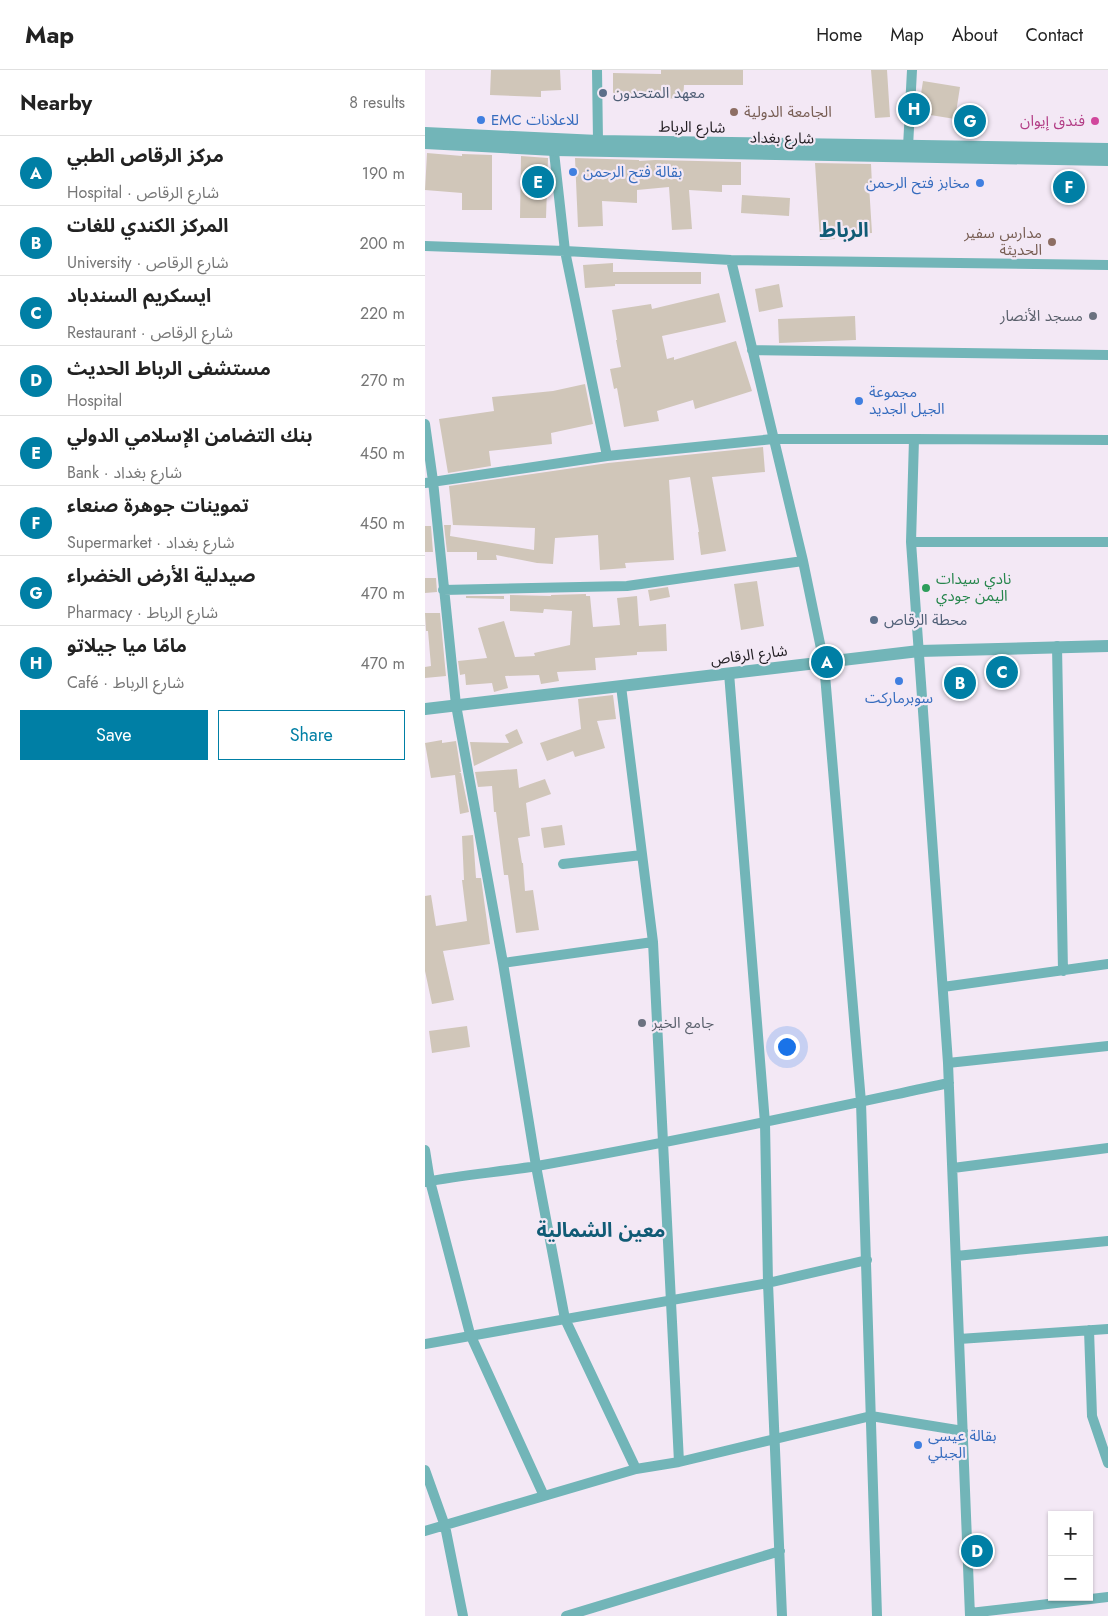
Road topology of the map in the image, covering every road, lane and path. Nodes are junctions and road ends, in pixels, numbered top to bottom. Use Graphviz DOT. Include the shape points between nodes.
graph roads {
  1 [pos="597,70"];
  2 [pos="912,70"];
  3 [pos="425,133"];
  4 [pos="598,141"];
  5 [pos="425,143"];
  6 [pos="553,145"];
  7 [pos="908,147"];
  8 [pos="1108,149"];
  9 [pos="1108,160"];
  10 [pos="425,246"];
  11 [pos="565,251"];
  12 [pos="731,260"];
  13 [pos="1108,265"];
  14 [pos="752,350"];
  15 [pos="1108,355"];
  16 [pos="425,424"];
  17 [pos="773,439"];
  18 [pos="914,439"];
  19 [pos="1108,440"];
  20 [pos="607,456"];
  21 [pos="429,482"];
  22 [pos="911,542"];
  23 [pos="1108,542"];
  24 [pos="803,561"];
  25 [pos="443,590"];
  26 [pos="1057,646"];
  27 [pos="1108,646"];
  28 [pos="919,651"];
  29 [pos="824,663"];
  30 [pos="729,673"];
  31 [pos="621,686"];
  32 [pos="455,705"];
  33 [pos="425,709"];
  34 [pos="642,855"];
  35 [pos="563,864"];
  36 [pos="653,942"];
  37 [pos="503,962"];
  38 [pos="1108,964"];
  39 [pos="1063,971"];
  40 [pos="943,987"];
  41 [pos="1108,1046"];
  42 [pos="948,1063"];
  43 [pos="949,1083"];
  44 [pos="861,1102"];
  45 [pos="765,1123"];
  46 [pos="663,1142"];
  47 [pos="1108,1148"];
  48 [pos="425,1150"];
  49 [pos="536,1166"];
  50 [pos="953,1168"];
  51 [pos="427,1182"];
  52 [pos="1108,1241"];
  53 [pos="956,1256"];
  54 [pos="867,1260"];
  55 [pos="768,1283"];
  56 [pos="670,1300"];
  57 [pos="565,1319"];
  58 [pos="1108,1329"];
  59 [pos="1089,1330"];
  60 [pos="470,1334"];
  61 [pos="959,1339"];
  62 [pos="425,1344"];
  63 [pos="871,1416"];
  64 [pos="963,1431"];
  65 [pos="775,1439"];
  66 [pos="679,1462"];
  67 [pos="1108,1463"];
  68 [pos="636,1469"];
  69 [pos="425,1470"];
  70 [pos="544,1496"];
  71 [pos="445,1526"];
  72 [pos="425,1531"];
  73 [pos="780,1551"];
  74 [pos="1108,1597"];
  75 [pos="589,1613"];
  76 [pos="970,1614"];
  77 [pos="463,1616"];
  78 [pos="566,1616"];
  79 [pos="782,1616"];
  80 [pos="877,1616"];
  1 -- 4 [label="street"];
  2 -- 7 [label="street"];
  3 -- 6 [label="street, شارع الرباط"];
  4 -- 6 [label="street, شارع الرباط"];
  4 -- 7 [label="street, شارع الرباط"];
  5 -- 6 [label="street, شارع بغداد"];
  6 -- 9 [label="street, شارع بغداد"];
  6 -- 11 [label="street"];
  7 -- 8 [label="street, شارع الرباط"];
  10 -- 11 [label="street"];
  11 -- 12 [label="street"];
  11 -- 20 [label="street"];
  12 -- 13 [label="street"];
  12 -- 14 [label="street"];
  14 -- 15 [label="street"];
  14 -- 17 [label="street"];
  16 -- 21 [label="street"];
  17 -- 18 [label="street"];
  17 -- 20 [label="street"];
  17 -- 24 [label="street"];
  18 -- 19 [label="street"];
  18 -- 22 [label="street"];
  20 -- 21 [label="street"];
  21 -- 25 [label="street"];
  22 -- 23 [label="street"];
  22 -- 28 [label="street"];
  24 -- 25 [label="street" via="627,586"];
  24 -- 29 [label="street"];
  25 -- 32 [label="street"];
  26 -- 27 [label="street, شارع الرقاص"];
  26 -- 28 [label="street, شارع الرقاص"];
  26 -- 39 [label="street"];
  28 -- 29 [label="street, شارع الرقاص"];
  28 -- 40 [label="street"];
  29 -- 30 [label="street, شارع الرقاص"];
  29 -- 44 [label="street"];
  30 -- 31 [label="street, شارع الرقاص"];
  30 -- 45 [label="street"];
  31 -- 32 [label="street, شارع الرقاص"];
  31 -- 34 [label="street"];
  32 -- 33 [label="street, شارع الرقاص"];
  32 -- 37 [label="street"];
  34 -- 35 [label="street"];
  34 -- 36 [label="street"];
  36 -- 37 [label="street"];
  36 -- 46 [label="street"];
  37 -- 49 [label="street"];
  38 -- 39 [label="street"];
  39 -- 40 [label="street"];
  40 -- 42 [label="street"];
  41 -- 42 [label="street"];
  42 -- 43 [label="street"];
  43 -- 44 [label="street"];
  43 -- 50 [label="street"];
  44 -- 45 [label="street"];
  44 -- 54 [label="street"];
  45 -- 46 [label="street"];
  45 -- 55 [label="street"];
  46 -- 49 [label="street"];
  46 -- 56 [label="street"];
  47 -- 50 [label="street"];
  48 -- 51 [label="street"];
  49 -- 51 [label="street"];
  49 -- 57 [label="street"];
  50 -- 53 [label="street"];
  51 -- 60 [label="street"];
  52 -- 53 [label="street"];
  53 -- 61 [label="street"];
  54 -- 55 [label="street"];
  54 -- 63 [label="street"];
  55 -- 56 [label="street"];
  55 -- 65 [label="street"];
  56 -- 57 [label="street"];
  56 -- 66 [label="street"];
  57 -- 60 [label="street"];
  57 -- 68 [label="street"];
  58 -- 59 [label="street"];
  59 -- 61 [label="street"];
  59 -- 67 [label="street" via="1092,1416"];
  60 -- 62 [label="street"];
  60 -- 70 [label="street"];
  61 -- 64 [label="street"];
  63 -- 64 [label="street"];
  63 -- 65 [label="street"];
  63 -- 80 [label="street"];
  64 -- 76 [label="street"];
  65 -- 66 [label="street"];
  65 -- 73 [label="street"];
  66 -- 68 [label="street"];
  68 -- 70 [label="street"];
  69 -- 71 [label="street"];
  70 -- 71 [label="street"];
  71 -- 72 [label="street"];
  71 -- 77 [label="street"];
  73 -- 75 [label="street"];
  73 -- 79 [label="street"];
  74 -- 76 [label="street"];
  75 -- 78 [label="street"];
}
